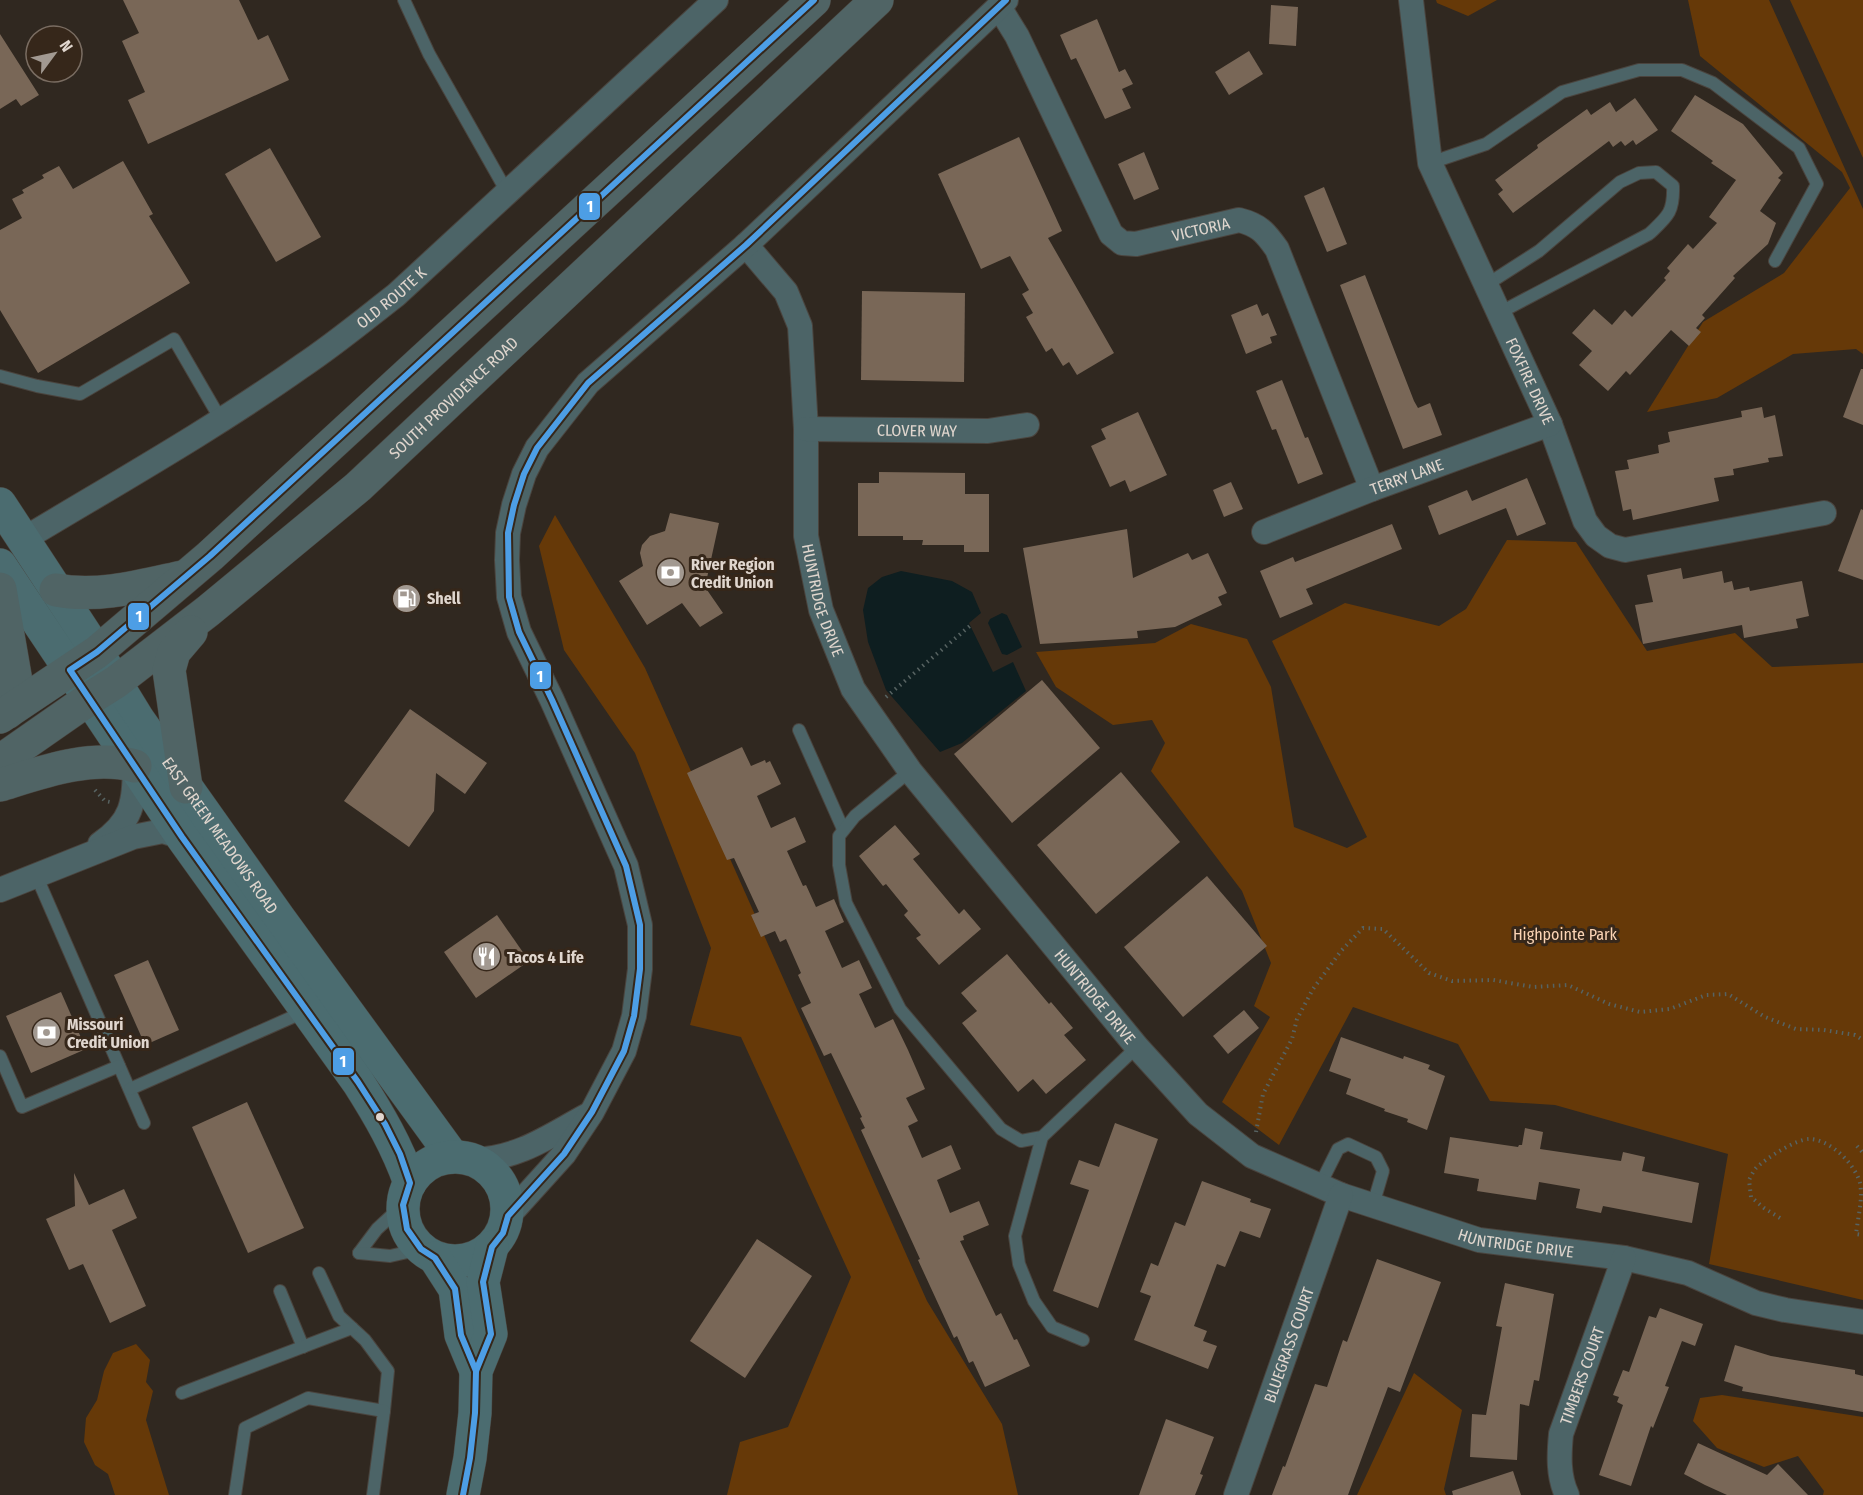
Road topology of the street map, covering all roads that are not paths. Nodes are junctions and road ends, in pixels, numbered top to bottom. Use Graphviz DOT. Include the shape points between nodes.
graph roads {
  1 [pos="404,0"];
  2 [pos="716,0"];
  3 [pos="814,0"];
  4 [pos="878,0"];
  5 [pos="1411,0"];
  6 [pos="1003,4"];
  7 [pos="1430,163"];
  8 [pos="507,192"];
  9 [pos="746,244"];
  10 [pos="1775,261"];
  11 [pos="1486,285"];
  12 [pos="1498,313"];
  13 [pos="0,376"];
  14 [pos="221,420"];
  15 [pos="1550,424"];
  16 [pos="1027,425"];
  17 [pos="806,429"];
  18 [pos="1372,489"];
  19 [pos="0,504"];
  20 [pos="1824,513"];
  21 [pos="1264,532"];
  22 [pos="24,539"];
  23 [pos="0,565"];
  24 [pos="187,576"];
  25 [pos="0,589"];
  26 [pos="56,590"];
  27 [pos="208,611"];
  28 [pos="97,652"];
  29 [pos="70,670"];
  30 [pos="116,682"];
  31 [pos="89,699"];
  32 [pos="4,714"];
  33 [pos="799,730"];
  34 [pos="0,761"];
  35 [pos="135,766"];
  36 [pos="910,771"];
  37 [pos="0,785"];
  38 [pos="186,787"];
  39 [pos="843,829"];
  40 [pos="182,837"];
  41 [pos="84,855"];
  42 [pos="36,875"];
  43 [pos="0,890"];
  44 [pos="307,1011"];
  45 [pos="1137,1047"];
  46 [pos="0,1056"];
  47 [pos="119,1066"];
  48 [pos="130,1089"];
  49 [pos="592,1112"];
  50 [pos="144,1123"];
  51 [pos="1041,1137"];
  52 [pos="464,1158"];
  53 [pos="1331,1190"];
  54 [pos="406,1194"];
  55 [pos="1373,1205"];
  56 [pos="508,1216"];
  57 [pos="492,1247"];
  58 [pos="428,1253"];
  59 [pos="1624,1258"];
  60 [pos="319,1273"];
  61 [pos="280,1292"];
  62 [pos="1863,1322"];
  63 [pos="352,1328"];
  64 [pos="1083,1340"];
  65 [pos="303,1347"];
  66 [pos="476,1371"];
  67 [pos="182,1393"];
  68 [pos="384,1412"];
  69 [pos="235,1495"];
  70 [pos="373,1495"];
  71 [pos="463,1495"];
  72 [pos="1236,1495"];
  73 [pos="1567,1495"];
  1 -- 8 [label="lane" via="429,54"];
  2 -- 8 [label="street, OLD ROUTE K"];
  3 -- 24 [label="main road"];
  4 -- 27 [label="main road, SOUTH PROVIDENCE ROAD" via="358,487"];
  5 -- 7 [label="street, FOXFIRE DRIVE"];
  6 -- 9 [label="street"];
  6 -- 18 [label="street, VICTORIA" via="1111,234 1122,243 1136,244 1239,220 1266,233 1277,249"];
  7 -- 10 [label="lane" via="1486,144 1562,92 1639,70 1682,70 1713,83 1799,148 1817,184"];
  7 -- 11 [label="street, FOXFIRE DRIVE"];
  8 -- 14 [label="street, OLD ROUTE K" via="396,295 304,366"];
  9 -- 17 [label="street, HUNTRIDGE DRIVE" via="786,292 800,326"];
  9 -- 49 [label="street" via="588,382 537,448 514,505 508,533 509,597 519,632 626,866 640,924 634,1016 624,1051"];
  11 -- 12 [label="street, FOXFIRE DRIVE"];
  11 -- 12 [label="lane" via="1539,251 1620,182 1639,173 1656,171 1673,186 1674,202 1666,218 1649,234"];
  12 -- 15 [label="street, FOXFIRE DRIVE"];
  13 -- 14 [label="lane" via="80,394 174,339"];
  14 -- 22 [label="street, OLD ROUTE K"];
  15 -- 18 [label="street, TERRY LANE"];
  15 -- 20 [label="street, FOXFIRE DRIVE" via="1585,521 1610,546 1625,550"];
  16 -- 17 [label="street, CLOVER WAY" via="987,431"];
  17 -- 36 [label="street, HUNTRIDGE DRIVE" via="806,537 821,610 853,689"];
  18 -- 21 [label="street, TERRY LANE"];
  19 -- 22 [label="street, EAST GREEN MEADOWS ROAD"];
  22 -- 26 [label="street, EAST GREEN MEADOWS ROAD"];
  23 -- 29 [label="street, EAST GREEN MEADOWS ROAD"];
  24 -- 26 [label="main road" via="120,591"];
  24 -- 28 [label="main road"];
  25 -- 32 [label="main road" via="17,687"];
  26 -- 28 [label="street, EAST GREEN MEADOWS ROAD"];
  27 -- 30 [label="main road, SOUTH PROVIDENCE ROAD"];
  27 -- 38 [label="main road" via="174,652 168,670"];
  28 -- 29 [label="main road"];
  28 -- 30 [label="street, EAST GREEN MEADOWS ROAD"];
  29 -- 31 [label="street, EAST GREEN MEADOWS ROAD"];
  29 -- 32 [label="main road"];
  30 -- 31 [label="main road, SOUTH PROVIDENCE ROAD"];
  30 -- 38 [label="street, EAST GREEN MEADOWS ROAD"];
  31 -- 34 [label="main road, SOUTH PROVIDENCE ROAD"];
  31 -- 35 [label="street, EAST GREEN MEADOWS ROAD"];
  33 -- 39 [label="lane"];
  35 -- 37 [label="main road" via="118,761 55,769"];
  35 -- 40 [label="street, EAST GREEN MEADOWS ROAD"];
  35 -- 41 [label="street" via="135,788 125,822"];
  36 -- 39 [label="lane"];
  36 -- 45 [label="street, HUNTRIDGE DRIVE"];
  38 -- 52 [label="street, EAST GREEN MEADOWS ROAD" via="279,918"];
  39 -- 51 [label="lane" via="839,836 839,865 846,903 900,1009 1001,1129 1021,1141"];
  40 -- 41 [label="street" via="163,831"];
  40 -- 44 [label="street, EAST GREEN MEADOWS ROAD"];
  41 -- 42 [label="street"];
  42 -- 43 [label="street"];
  42 -- 47 [label="lane"];
  44 -- 48 [label="lane"];
  44 -- 54 [label="street, EAST GREEN MEADOWS ROAD" via="385,1124 400,1154"];
  45 -- 51 [label="lane"];
  45 -- 53 [label="street, HUNTRIDGE DRIVE" via="1198,1114 1252,1156"];
  46 -- 47 [label="lane" via="22,1107"];
  47 -- 48 [label="lane"];
  48 -- 50 [label="lane"];
  49 -- 52 [label="street" via="518,1153 490,1159"];
  49 -- 56 [label="street" via="564,1154"];
  51 -- 64 [label="lane" via="1015,1236 1018,1264 1034,1302 1052,1327"];
  52 -- 54 [label="street" via="436,1160 421,1169"];
  52 -- 56 [label="street" via="486,1166 496,1176 504,1188"];
  53 -- 55 [label="street, HUNTRIDGE DRIVE"];
  53 -- 55 [label="lane" via="1338,1149 1348,1144 1376,1157 1383,1171"];
  53 -- 72 [label="street, BLUEGRASS COURT"];
  54 -- 58 [label="street" via="407,1229"];
  54 -- 58 [label="lane" via="359,1253"];
  55 -- 59 [label="street, HUNTRIDGE DRIVE" via="1479,1240"];
  56 -- 57 [label="street" via="503,1233"];
  57 -- 58 [label="street" via="465,1261 450,1262"];
  57 -- 66 [label="street" via="483,1282 491,1334"];
  58 -- 66 [label="street" via="455,1290 460,1335"];
  59 -- 62 [label="street, HUNTRIDGE DRIVE" via="1688,1273 1756,1303"];
  59 -- 73 [label="street, TIMBERS COURT" via="1561,1434 1558,1457"];
  60 -- 63 [label="lane" via="339,1316"];
  61 -- 65 [label="lane"];
  63 -- 65 [label="lane"];
  63 -- 68 [label="lane" via="388,1371"];
  65 -- 67 [label="lane"];
  66 -- 71 [label="street" via="476,1413"];
  68 -- 69 [label="lane" via="308,1398 245,1428"];
  68 -- 70 [label="lane"];
}
